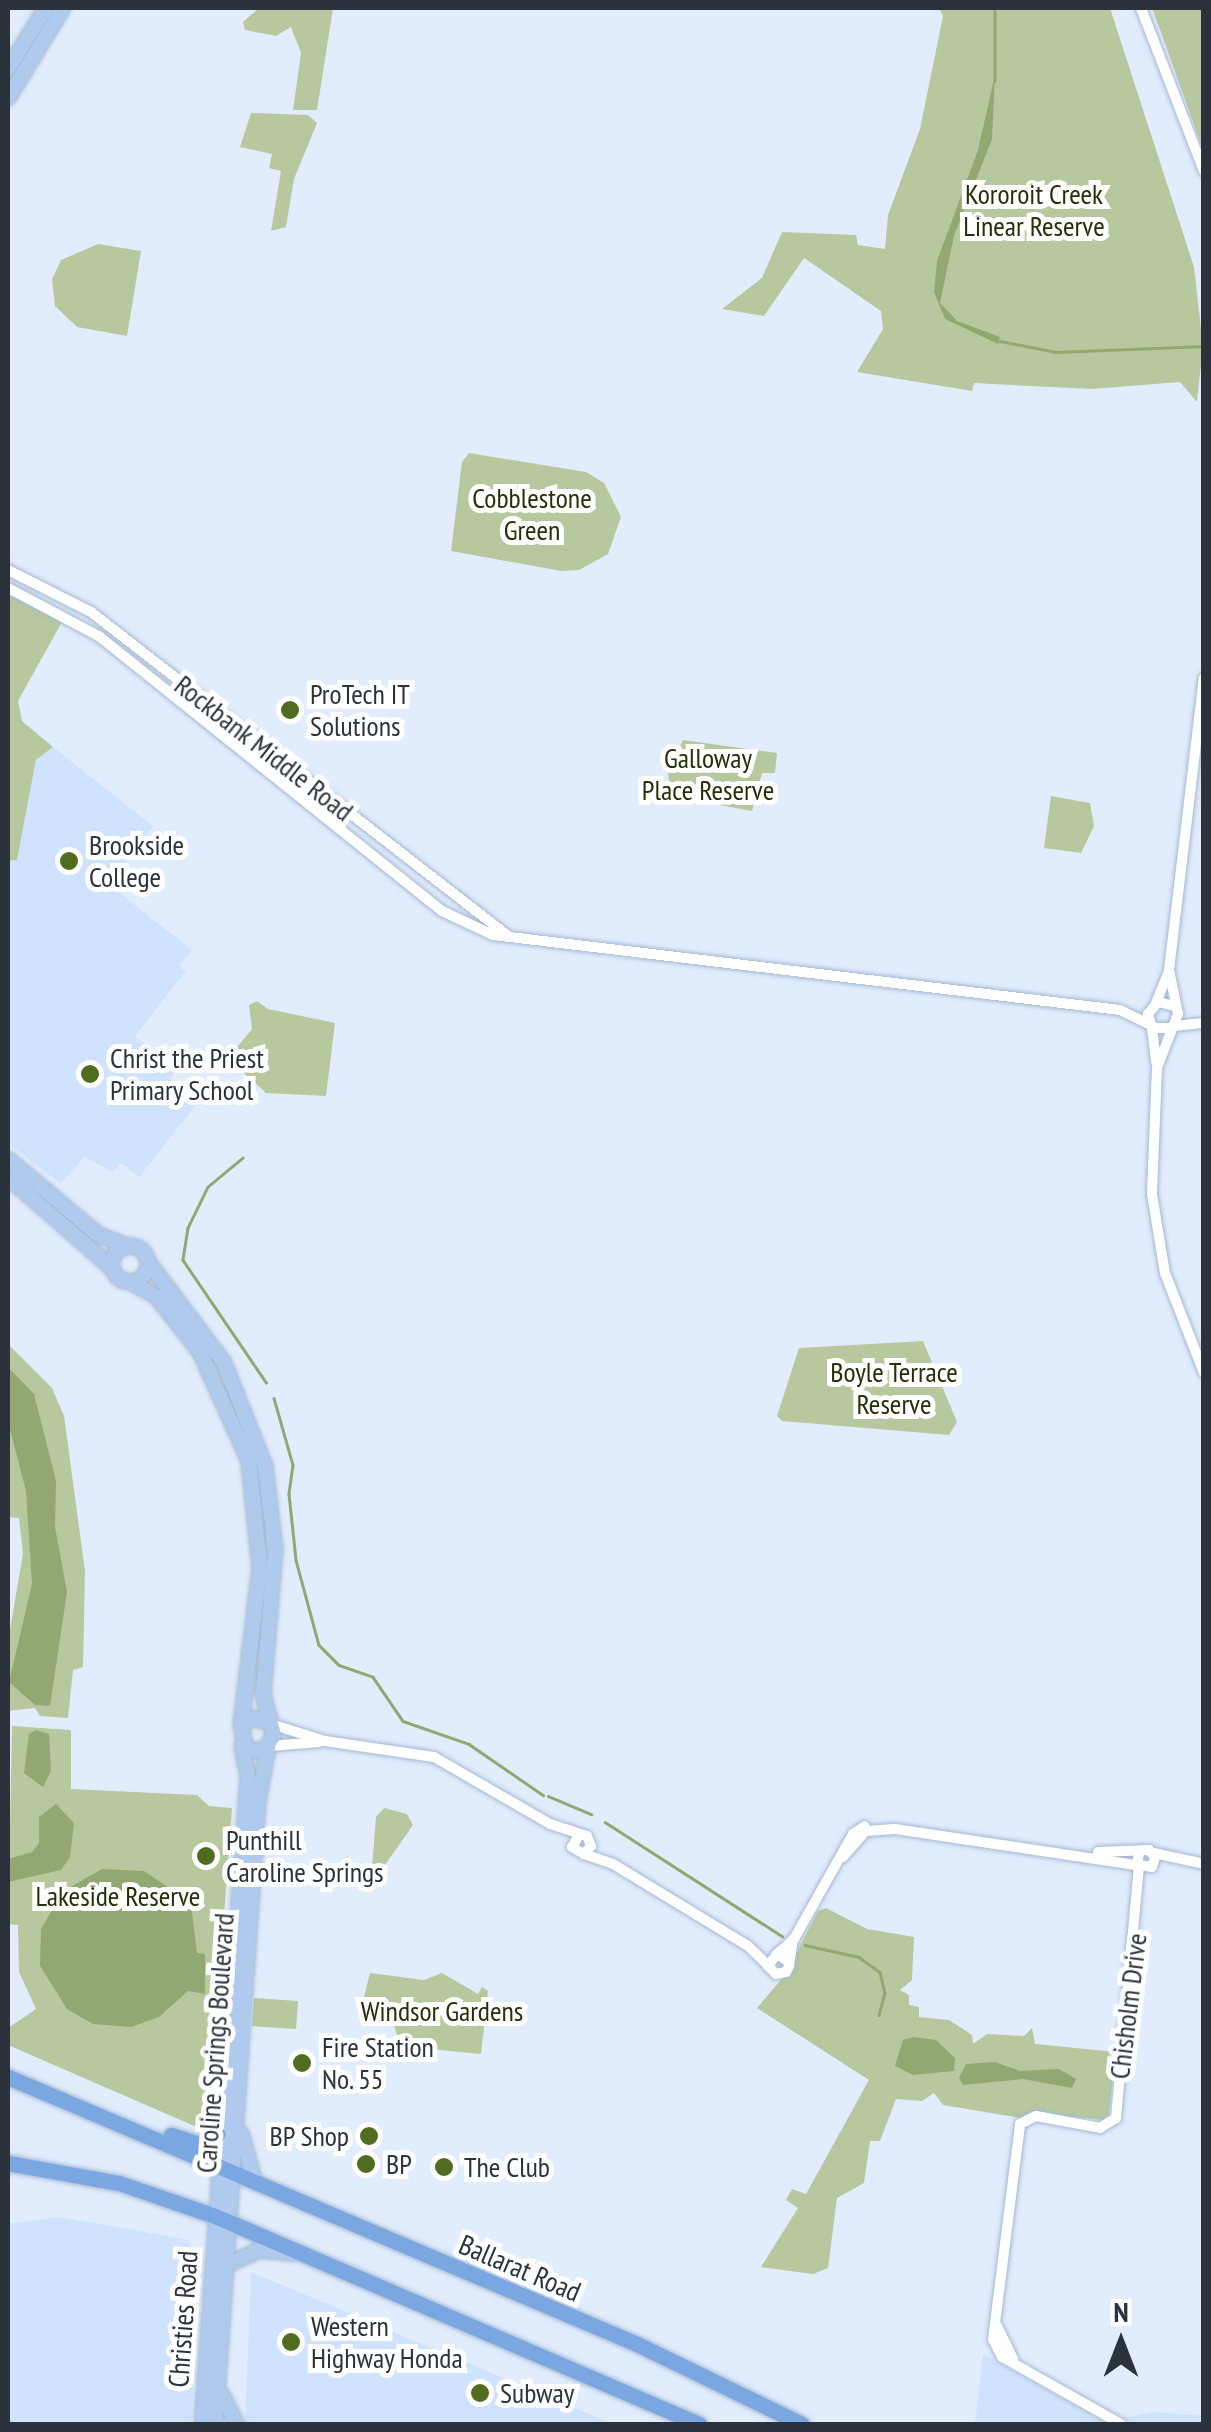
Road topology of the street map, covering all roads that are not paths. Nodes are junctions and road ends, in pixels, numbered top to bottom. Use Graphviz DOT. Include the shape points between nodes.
graph roads {
  1 [pos="46,8"];
  2 [pos="62,8"];
  3 [pos="1141,8"];
  4 [pos="8,69"];
  5 [pos="8,98"];
  6 [pos="1204,171"];
  7 [pos="8,570"];
  8 [pos="8,588"];
  9 [pos="75,603"];
  10 [pos="80,624"];
  11 [pos="130,642"];
  12 [pos="122,654"];
  13 [pos="1204,678"];
  14 [pos="1202,713"];
  15 [pos="1201,726"];
  16 [pos="239,730"];
  17 [pos="229,742"];
  18 [pos="512,939"];
  19 [pos="1169,970"];
  20 [pos="1154,1004"];
  21 [pos="1176,1008"];
  22 [pos="1120,1010"];
  23 [pos="1204,1022"];
  24 [pos="1151,1026"];
  25 [pos="1173,1027"];
  26 [pos="1157,1068"];
  27 [pos="8,1159"];
  28 [pos="8,1177"];
  29 [pos="127,1246"];
  30 [pos="148,1262"];
  31 [pos="112,1268"];
  32 [pos="131,1282"];
  33 [pos="1204,1374"];
  34 [pos="239,1404"];
  35 [pos="268,1723"];
  36 [pos="241,1726"];
  37 [pos="325,1741"];
  38 [pos="242,1746"];
  39 [pos="269,1747"];
  40 [pos="550,1824"];
  41 [pos="579,1835"];
  42 [pos="591,1842"];
  43 [pos="572,1847"];
  44 [pos="1082,1852"];
  45 [pos="1139,1852"];
  46 [pos="584,1854"];
  47 [pos="1153,1862"];
  48 [pos="613,1864"];
  49 [pos="1204,1864"];
  50 [pos="1138,1866"];
  51 [pos="243,1900"];
  52 [pos="1140,1907"];
  53 [pos="794,1938"];
  54 [pos="748,1946"];
  55 [pos="776,1954"];
  56 [pos="789,1962"];
  57 [pos="768,1965"];
  58 [pos="233,2032"];
  59 [pos="8,2077"];
  60 [pos="72,2104"];
  61 [pos="237,2112"];
  62 [pos="218,2134"];
  63 [pos="8,2163"];
  64 [pos="223,2168"];
  65 [pos="255,2182"];
  66 [pos="222,2219"];
  67 [pos="309,2256"];
  68 [pos="225,2266"];
  69 [pos="219,2349"];
  70 [pos="202,2424"];
  71 [pos="215,2424"];
  72 [pos="237,2424"];
  73 [pos="699,2424"];
  74 [pos="802,2424"];
  75 [pos="1121,2424"];
  1 -- 4 [label="main road"];
  2 -- 5 [label="main road"];
  3 -- 6 [label="street"];
  7 -- 9 [label="street, Rockbank Middle Road"];
  8 -- 10 [label="street, Rockbank Middle Road"];
  9 -- 10 [label="street"];
  9 -- 11 [label="street, Rockbank Middle Road"];
  10 -- 12 [label="street, Rockbank Middle Road"];
  11 -- 12 [label="street"];
  11 -- 16 [label="street, Rockbank Middle Road"];
  12 -- 17 [label="street, Rockbank Middle Road"];
  13 -- 14 [label="street"];
  14 -- 15 [label="street"];
  15 -- 19 [label="street"];
  16 -- 17 [label="street"];
  16 -- 18 [label="street, Rockbank Middle Road"];
  17 -- 18 [label="street, Rockbank Middle Road" via="442,910"];
  18 -- 22 [label="street, Rockbank Middle Road"];
  19 -- 20 [label="street"];
  19 -- 21 [label="street"];
  20 -- 21 [label="street, Rockbank Middle Road"];
  20 -- 22 [label="street, Rockbank Middle Road"];
  20 -- 24 [label="street"];
  21 -- 23 [label="street"];
  21 -- 25 [label="street"];
  22 -- 24 [label="street, Rockbank Middle Road"];
  23 -- 25 [label="street"];
  24 -- 25 [label="street"];
  24 -- 26 [label="street"];
  25 -- 26 [label="street"];
  26 -- 33 [label="street" via="1150,1156 1156,1229 1173,1301"];
  27 -- 29 [label="main road" via="97,1234"];
  28 -- 31 [label="main road"];
  29 -- 30 [label="main road"];
  29 -- 31 [label="main road" via="115,1254"];
  30 -- 32 [label="main road" via="144,1276"];
  30 -- 34 [label="main road" via="212,1344"];
  31 -- 32 [label="main road"];
  32 -- 34 [label="main road" via="163,1303"];
  34 -- 35 [label="main road" via="265,1466 275,1534"];
  34 -- 36 [label="main road" via="260,1530 252,1667"];
  35 -- 36 [label="main road" via="253,1718"];
  35 -- 37 [label="street"];
  35 -- 39 [label="main road"];
  36 -- 38 [label="main road"];
  37 -- 39 [label="street"];
  37 -- 40 [label="street" via="434,1756"];
  38 -- 39 [label="main road" via="254,1753"];
  38 -- 51 [label="main road, Caroline Springs Boulevard" via="248,1777"];
  39 -- 51 [label="main road, Caroline Springs Boulevard"];
  40 -- 41 [label="street"];
  40 -- 43 [label="street"];
  41 -- 42 [label="street"];
  41 -- 43 [label="street"];
  42 -- 46 [label="street"];
  42 -- 48 [label="street"];
  43 -- 46 [label="street"];
  44 -- 45 [label="street"];
  44 -- 50 [label="street"];
  44 -- 53 [label="street" via="895,1829 866,1832"];
  45 -- 47 [label="street"];
  45 -- 50 [label="street, Chisholm Drive"];
  46 -- 48 [label="street"];
  47 -- 49 [label="street"];
  47 -- 50 [label="street"];
  47 -- 52 [label="street, Chisholm Drive"];
  48 -- 54 [label="street"];
  50 -- 52 [label="street, Chisholm Drive"];
  51 -- 58 [label="main road, Caroline Springs Boulevard"];
  52 -- 75 [label="street, Chisholm Drive" via="1112,2124 1022,2121 997,2324 1014,2360"];
  53 -- 55 [label="street"];
  53 -- 56 [label="street"];
  54 -- 55 [label="street"];
  54 -- 57 [label="street"];
  55 -- 56 [label="street"];
  55 -- 57 [label="street"];
  56 -- 57 [label="street" via="780,1975"];
  58 -- 61 [label="main road, Caroline Springs Boulevard"];
  58 -- 62 [label="main road, Caroline Springs Boulevard"];
  59 -- 60 [label="highway"];
  60 -- 62 [label="highway" via="198,2144"];
  60 -- 64 [label="highway, Ballarat Road"];
  61 -- 64 [label="main road, Caroline Springs Boulevard"];
  61 -- 65 [label="main road"];
  62 -- 64 [label="main road, Caroline Springs Boulevard"];
  63 -- 66 [label="highway" via="119,2184"];
  64 -- 65 [label="highway, Ballarat Road"];
  64 -- 66 [label="main road, Caroline Springs Boulevard"];
  65 -- 74 [label="highway, Ballarat Road" via="636,2344"];
  66 -- 67 [label="highway"];
  66 -- 68 [label="main road, Christies Road"];
  66 -- 70 [label="main road, Christies Road"];
  67 -- 68 [label="main road" via="259,2250"];
  67 -- 73 [label="highway"];
  68 -- 69 [label="main road, Christies Road"];
  69 -- 71 [label="main road, Christies Road"];
  69 -- 72 [label="main road" via="223,2402"];
}
